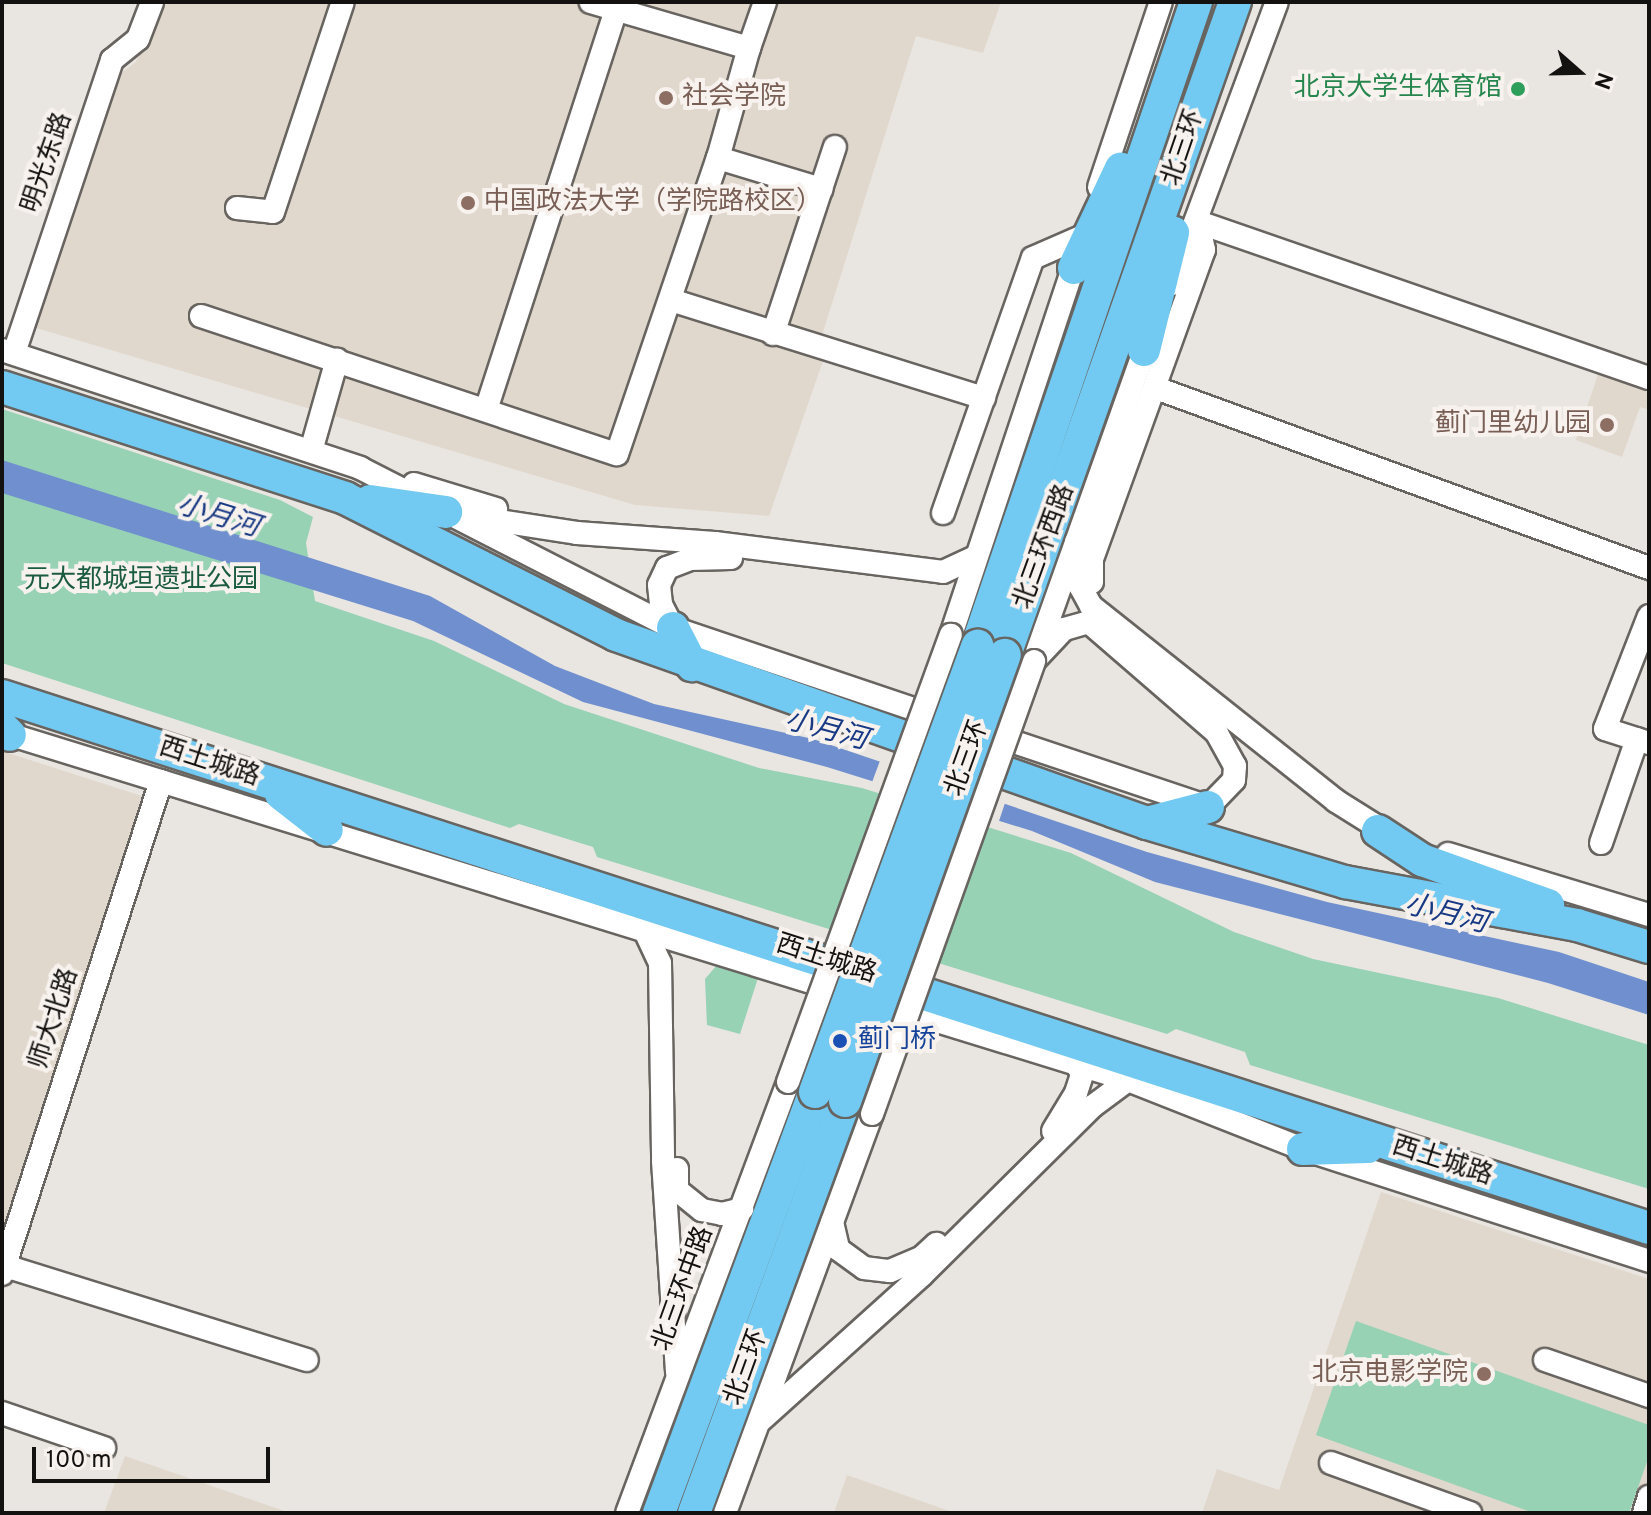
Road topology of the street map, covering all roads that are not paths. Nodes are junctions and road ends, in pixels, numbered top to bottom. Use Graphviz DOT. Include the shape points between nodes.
graph roads {
  1 [pos="152,2"];
  2 [pos="343,2"];
  3 [pos="591,2"];
  4 [pos="765,2"];
  5 [pos="1161,2"];
  6 [pos="1196,2"];
  7 [pos="1235,2"];
  8 [pos="1277,2"];
  9 [pos="616,10"];
  10 [pos="1184,36"];
  11 [pos="749,48"];
  12 [pos="1219,50"];
  13 [pos="835,147"];
  14 [pos="718,158"];
  15 [pos="821,189"];
  16 [pos="237,208"];
  17 [pos="1198,222"];
  18 [pos="1083,236"];
  19 [pos="1074,268"];
  20 [pos="671,300"];
  21 [pos="201,316"];
  22 [pos="773,334"];
  23 [pos="1144,350"];
  24 [pos="8,352"];
  25 [pos="337,360"];
  26 [pos="1649,378"];
  27 [pos="2,387"];
  28 [pos="1156,388"];
  29 [pos="984,398"];
  30 [pos="486,410"];
  31 [pos="311,451"];
  32 [pos="360,468"];
  33 [pos="345,498"];
  34 [pos="446,512"];
  35 [pos="943,513"];
  36 [pos="577,533"];
  37 [pos="1076,542"];
  38 [pos="975,557"];
  39 [pos="1649,568"];
  40 [pos="1092,582"];
  41 [pos="961,602"];
  42 [pos="1649,616"];
  43 [pos="673,628"];
  44 [pos="1644,646"];
  45 [pos="992,649"];
  46 [pos="692,665"];
  47 [pos="2,696"];
  48 [pos="5,731"];
  49 [pos="1643,741"];
  50 [pos="161,781"];
  51 [pos="266,782"];
  52 [pos="1208,807"];
  53 [pos="1147,823"];
  54 [pos="327,830"];
  55 [pos="1378,831"];
  56 [pos="1601,843"];
  57 [pos="1649,915"];
  58 [pos="1577,925"];
  59 [pos="732,930"];
  60 [pos="645,931"];
  61 [pos="1643,943"];
  62 [pos="698,946"];
  63 [pos="1030,1027"];
  64 [pos="1077,1065"];
  65 [pos="1168,1075"];
  66 [pos="1128,1080"];
  67 [pos="830,1097"];
  68 [pos="1392,1146"];
  69 [pos="1303,1149"];
  70 [pos="742,1209"];
  71 [pos="832,1222"];
  72 [pos="1649,1228"];
  73 [pos="1649,1261"];
  74 [pos="3,1270"];
  75 [pos="307,1360"];
  76 [pos="1545,1360"];
  77 [pos="678,1385"];
  78 [pos="1649,1396"];
  79 [pos="2,1413"];
  80 [pos="761,1420"];
  81 [pos="104,1448"];
  82 [pos="1331,1463"];
  83 [pos="1649,1497"];
  84 [pos="627,1513"];
  85 [pos="659,1513"];
  86 [pos="694,1513"];
  87 [pos="725,1513"];
  88 [pos="1470,1513"];
  89 [pos="1644,1513"];
  1 -- 24 [label="street, 明光东路" via="138,39 112,60"];
  2 -- 16 [label="street" via="273,212"];
  3 -- 9 [label="street"];
  4 -- 11 [label="street"];
  5 -- 18 [label="street, 北三环西路"];
  6 -- 10 [label="highway, 北三环"];
  7 -- 12 [label="highway, 北三环"];
  8 -- 17 [label="street, 北三环西路"];
  9 -- 11 [label="street"];
  9 -- 30 [label="street"];
  10 -- 19 [label="highway"];
  10 -- 45 [label="highway, 北三环"];
  11 -- 14 [label="street"];
  12 -- 23 [label="highway"];
  12 -- 45 [label="highway, 北三环"];
  13 -- 15 [label="street"];
  14 -- 15 [label="street"];
  14 -- 20 [label="street"];
  15 -- 22 [label="street"];
  17 -- 23 [label="street, 北三环西路"];
  17 -- 26 [label="street"];
  17 -- 28 [label="street" via="1204,250"];
  18 -- 19 [label="street, 北三环西路"];
  18 -- 29 [label="street" via="1033,258"];
  19 -- 38 [label="street, 北三环西路"];
  20 -- 22 [label="street"];
  20 -- 30 [label="street" via="617,454"];
  21 -- 25 [label="street"];
  22 -- 29 [label="street"];
  23 -- 37 [label="street, 北三环西路"];
  24 -- 31 [label="street"];
  25 -- 30 [label="street"];
  25 -- 31 [label="street"];
  27 -- 33 [label="highway"];
  28 -- 39 [label="street"];
  28 -- 40 [label="street" via="1092,559"];
  29 -- 35 [label="street"];
  31 -- 32 [label="street"];
  32 -- 34 [label="street"];
  32 -- 36 [label="street"];
  33 -- 34 [label="highway"];
  33 -- 46 [label="highway" via="616,635"];
  34 -- 36 [label="street"];
  34 -- 43 [label="street"];
  36 -- 38 [label="street" via="715,543 943,572"];
  37 -- 45 [label="street, 北三环西路"];
  37 -- 55 [label="street" via="1080,586 1091,606"];
  38 -- 41 [label="street, 北三环西路"];
  41 -- 43 [label="street" via="949,586 934,580 711,556 667,568 659,585"];
  41 -- 45 [label="street, 北三环西路"];
  42 -- 44 [label="street"];
  43 -- 46 [label="highway"];
  43 -- 52 [label="street"];
  44 -- 49 [label="street" via="1605,729"];
  45 -- 52 [label="street" via="1089,622 1224,745 1235,766 1234,780"];
  45 -- 67 [label="highway, 北三环, bridge"];
  45 -- 67 [label="street, 北三环西路, bridge"];
  46 -- 53 [label="highway"];
  47 -- 51 [label="highway, 西土城路"];
  48 -- 50 [label="street, 西土城路"];
  49 -- 56 [label="street"];
  50 -- 54 [label="street, 西土城路"];
  50 -- 74 [label="street, 师大北路"];
  51 -- 54 [label="highway"];
  51 -- 59 [label="highway, 西土城路"];
  52 -- 53 [label="highway"];
  53 -- 58 [label="highway" via="1345,882"];
  54 -- 60 [label="street, 西土城路"];
  55 -- 57 [label="street"];
  55 -- 58 [label="highway" via="1422,860 1537,899"];
  58 -- 61 [label="highway"];
  59 -- 62 [label="highway"];
  59 -- 63 [label="highway, 西土城路"];
  60 -- 62 [label="street, 西土城路"];
  60 -- 77 [label="street" via="660,963 663,1161"];
  62 -- 64 [label="street, 西土城路"];
  62 -- 70 [label="street" via="677,959 670,997 677,1190 702,1210 722,1214"];
  63 -- 64 [label="highway"];
  63 -- 65 [label="highway, 西土城路"];
  64 -- 66 [label="street, 西土城路"];
  64 -- 71 [label="street" via="1080,1080 1064,1121 921,1258 890,1271 864,1268 838,1249"];
  65 -- 66 [label="highway"];
  65 -- 68 [label="highway, 西土城路"];
  66 -- 69 [label="street, 西土城路"];
  66 -- 80 [label="street" via="1093,1106 922,1275"];
  67 -- 70 [label="street, 北三环中路"];
  67 -- 71 [label="street"];
  67 -- 85 [label="highway, 北三环"];
  67 -- 86 [label="highway, 北三环"];
  68 -- 69 [label="highway"];
  68 -- 72 [label="highway, 西土城路"];
  69 -- 73 [label="street, 西土城路"];
  70 -- 77 [label="street, 北三环中路"];
  71 -- 80 [label="street"];
  74 -- 75 [label="street"];
  76 -- 78 [label="street"];
  77 -- 84 [label="street, 北三环中路"];
  79 -- 81 [label="street"];
  80 -- 87 [label="street"];
  82 -- 88 [label="street"];
  83 -- 89 [label="street"];
}
